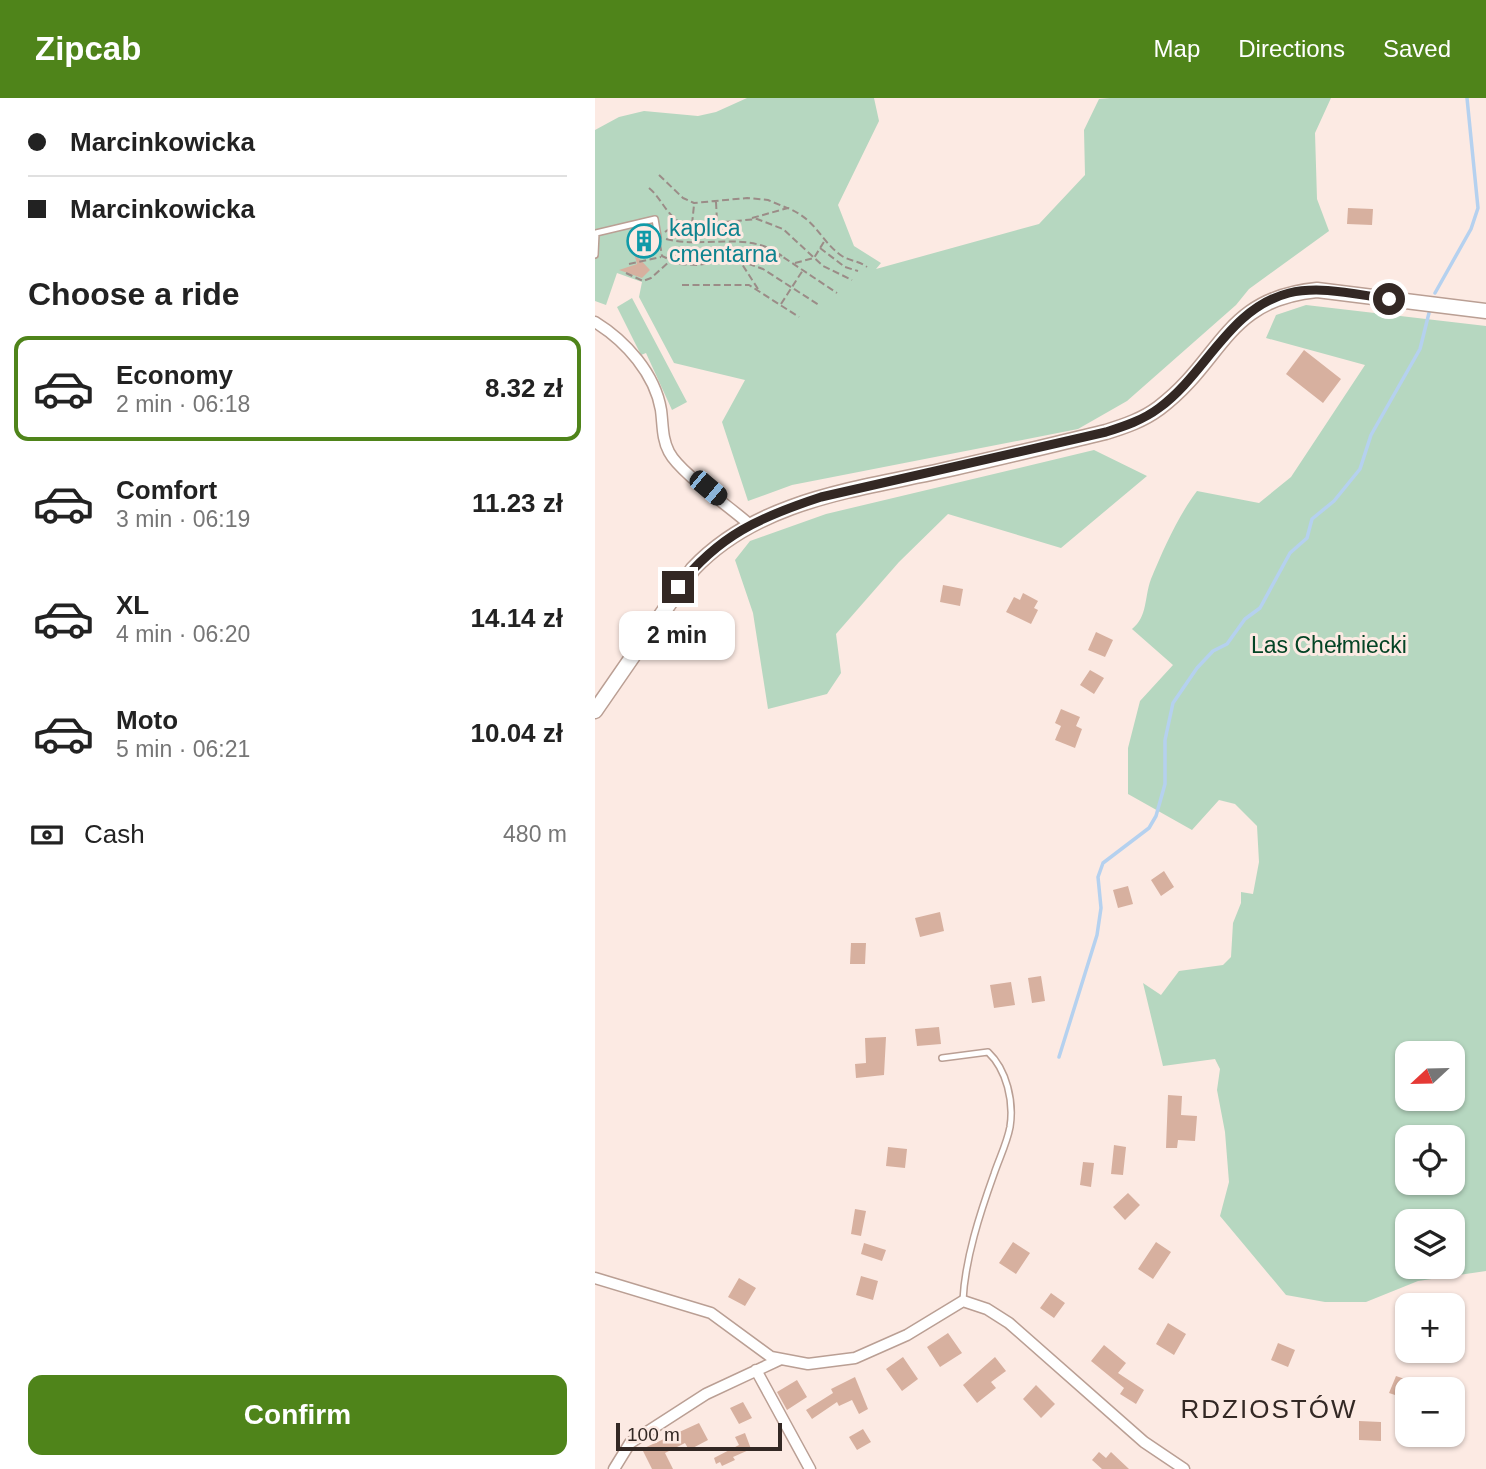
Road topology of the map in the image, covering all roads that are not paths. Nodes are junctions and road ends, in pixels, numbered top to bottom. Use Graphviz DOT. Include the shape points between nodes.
graph roads {
  1 [pos="658,237"];
  2 [pos="595,255"];
  3 [pos="1486,311"];
  4 [pos="595,322"];
  5 [pos="749,523"];
  6 [pos="595,711"];
  7 [pos="942,1058"];
  8 [pos="595,1278"];
  9 [pos="963,1301"];
  10 [pos="785,1358"];
  11 [pos="756,1370"];
  12 [pos="614,1469"];
  13 [pos="810,1469"];
  14 [pos="1184,1469"];
  1 -- 2 [label="lane" via="655,219 596,233"];
  3 -- 5 [label="street" via="1317,290 1290,292 1245,315 1161,407 1139,421 821,497"];
  4 -- 5 [label="street" via="643,369 657,396 667,447 678,465"];
  5 -- 6 [label="street" via="692,569"];
  7 -- 9 [label="lane" via="988,1052 1000,1062 1009,1090 1010,1128 967,1268"];
  8 -- 10 [label="street" via="711,1313 771,1357"];
  9 -- 10 [label="street" via="855,1359 808,1364"];
  9 -- 14 [label="street" via="1009,1323 1144,1442"];
  10 -- 11 [label="street"];
  11 -- 12 [label="street" via="706,1394 630,1443"];
  11 -- 13 [label="street"];
}
